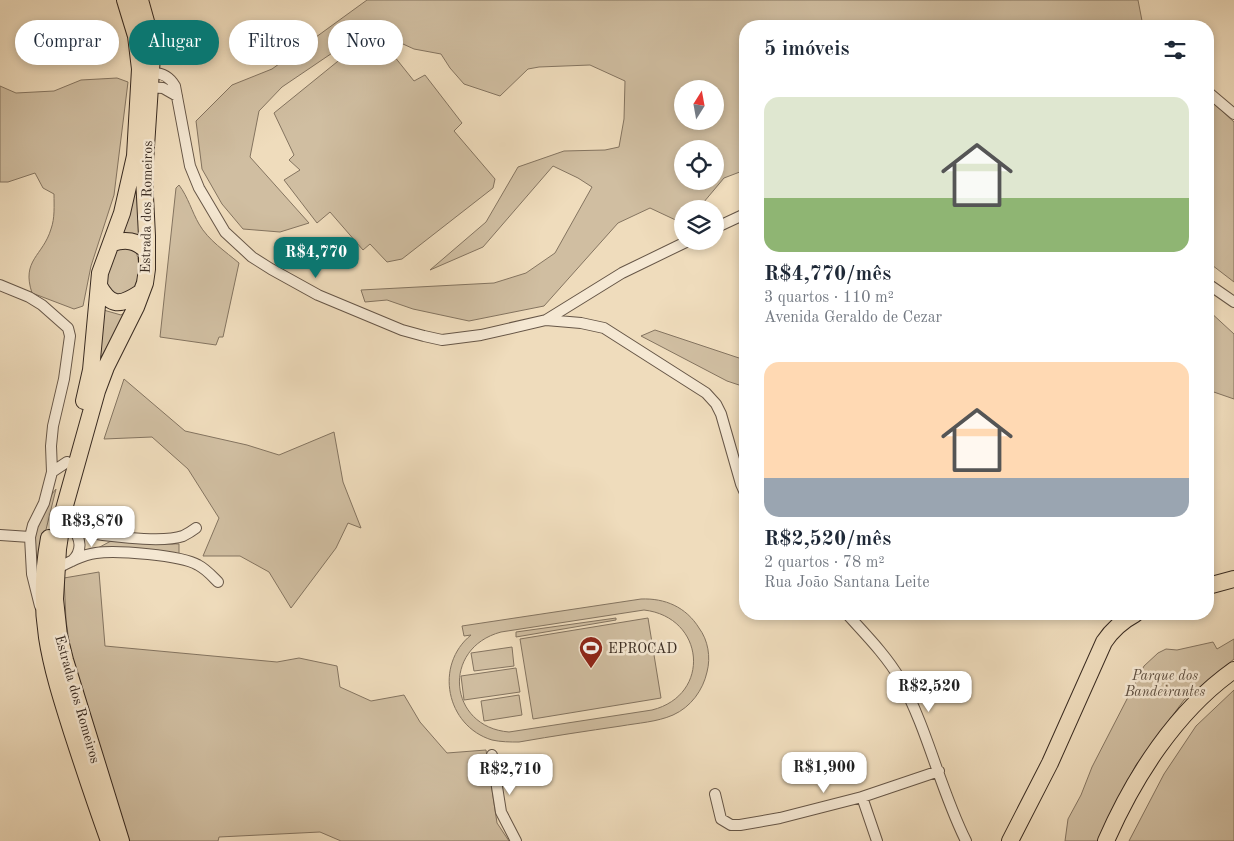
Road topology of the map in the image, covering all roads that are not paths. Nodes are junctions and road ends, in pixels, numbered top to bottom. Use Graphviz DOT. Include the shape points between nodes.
graph roads {
  1 [pos="126,0"];
  2 [pos="142,7"];
  3 [pos="146,81"];
  4 [pos="1214,97"];
  5 [pos="1234,114"];
  6 [pos="739,217"];
  7 [pos="724,224"];
  8 [pos="112,243"];
  9 [pos="674,248"];
  10 [pos="147,251"];
  11 [pos="0,285"];
  12 [pos="98,286"];
  13 [pos="1214,288"];
  14 [pos="140,293"];
  15 [pos="1234,302"];
  16 [pos="546,320"];
  17 [pos="67,462"];
  18 [pos="52,472"];
  19 [pos="739,477"];
  20 [pos="63,518"];
  21 [pos="196,528"];
  22 [pos="74,530"];
  23 [pos="0,535"];
  24 [pos="30,537"];
  25 [pos="64,565"];
  26 [pos="1234,579"];
  27 [pos="218,582"];
  28 [pos="1214,584"];
  29 [pos="44,616"];
  30 [pos="852,620"];
  31 [pos="1125,620"];
  32 [pos="1234,670"];
  33 [pos="492,756"];
  34 [pos="939,771"];
  35 [pos="715,794"];
  36 [pos="862,797"];
  37 [pos="108,841"];
  38 [pos="122,841"];
  39 [pos="516,841"];
  40 [pos="877,841"];
  41 [pos="966,841"];
  42 [pos="1010,841"];
  43 [pos="1106,841"];
  1 -- 2 [label="street"];
  1 -- 3 [label="main road, Estrada dos Romeiros"];
  2 -- 3 [label="main road, Estrada dos Romeiros" via="150,36"];
  3 -- 8 [label="main road, Estrada dos Romeiros" via="128,191"];
  3 -- 10 [label="main road, Estrada dos Romeiros" via="144,178"];
  3 -- 16 [label="street" via="166,75 175,86 190,166 199,188 225,232 252,257 271,269 318,294 402,330 442,340"];
  4 -- 5 [label="street"];
  6 -- 7 [label="street"];
  8 -- 10 [label="main road" via="136,242"];
  8 -- 12 [label="main road, Estrada dos Romeiros"];
  9 -- 16 [label="street" via="622,273"];
  10 -- 14 [label="main road, Estrada dos Romeiros" via="145,283"];
  11 -- 18 [label="street" via="42,305 68,328 70,336 64,379 53,426"];
  12 -- 14 [label="main road" via="108,299 117,304"];
  12 -- 17 [label="main road, Estrada dos Romeiros" via="91,370"];
  13 -- 15 [label="street"];
  14 -- 20 [label="main road, Estrada dos Romeiros" via="97,391"];
  16 -- 19 [label="street" via="581,322 604,328 706,393 721,414"];
  17 -- 18 [label="street"];
  17 -- 29 [label="main road, Estrada dos Romeiros" via="47,550"];
  18 -- 24 [label="street" via="44,504"];
  20 -- 22 [label="street"];
  20 -- 25 [label="main road, Estrada dos Romeiros"];
  21 -- 22 [label="street" via="183,536 161,539"];
  22 -- 25 [label="street" via="80,543 76,557"];
  23 -- 24 [label="street"];
  24 -- 29 [label="street" via="34,588"];
  25 -- 27 [label="street" via="96,553 144,554 187,560 199,565"];
  25 -- 38 [label="main road, Estrada dos Romeiros" via="55,599 59,636"];
  26 -- 28 [label="main road"];
  29 -- 37 [label="main road, Estrada dos Romeiros" via="51,664"];
  30 -- 34 [label="street" via="899,678"];
  31 -- 42 [label="main road" via="1104,642 1050,763"];
  32 -- 43 [label="main road" via="1206,691 1162,743 1118,814"];
  33 -- 39 [label="street" via="501,812"];
  34 -- 36 [label="street"];
  34 -- 41 [label="street"];
  35 -- 36 [label="street" via="721,819 731,825 780,818"];
  36 -- 40 [label="street"];
}
